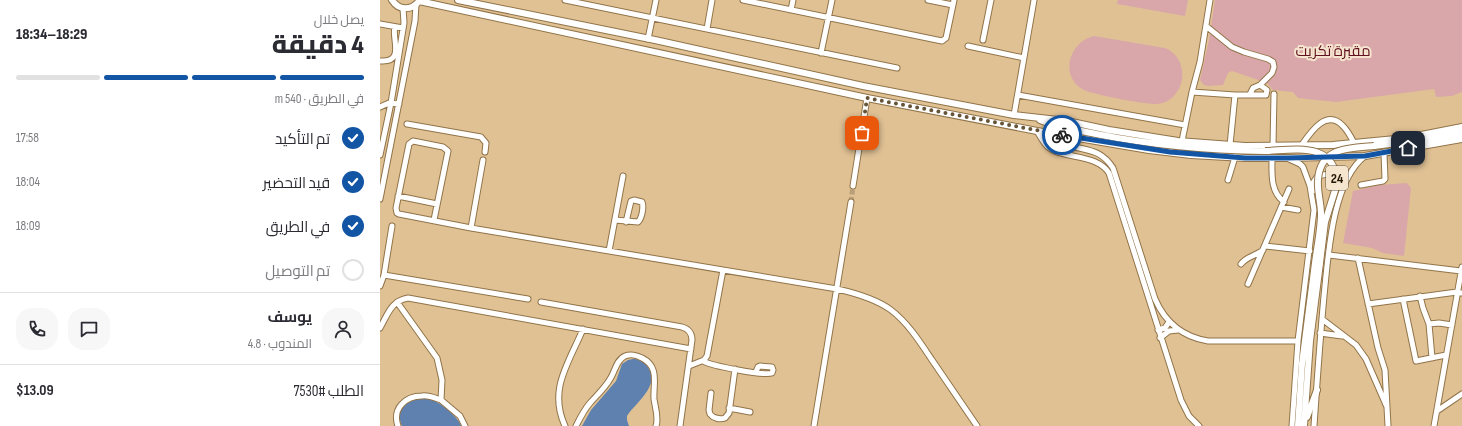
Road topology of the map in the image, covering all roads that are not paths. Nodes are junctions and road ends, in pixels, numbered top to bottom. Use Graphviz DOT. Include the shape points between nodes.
graph roads {
  1 [pos="392,0"];
  2 [pos="458,0"];
  3 [pos="566,0"];
  4 [pos="656,0"];
  5 [pos="712,0"];
  6 [pos="743,0"];
  7 [pos="793,0"];
  8 [pos="832,0"];
  9 [pos="928,0"];
  10 [pos="991,0"];
  11 [pos="1034,0"];
  12 [pos="1210,0"];
  13 [pos="754,1"];
  14 [pos="418,2"];
  15 [pos="953,3"];
  16 [pos="403,8"];
  17 [pos="791,10"];
  18 [pos="653,18"];
  19 [pos="828,18"];
  20 [pos="380,24"];
  21 [pos="1206,26"];
  22 [pos="395,27"];
  23 [pos="403,28"];
  24 [pos="707,29"];
  25 [pos="648,39"];
  26 [pos="983,40"];
  27 [pos="968,46"];
  28 [pos="820,53"];
  29 [pos="1024,58"];
  30 [pos="380,61"];
  31 [pos="897,68"];
  32 [pos="1260,85"];
  33 [pos="863,86"];
  34 [pos="1192,92"];
  35 [pos="1250,94"];
  36 [pos="1274,94"];
  37 [pos="1018,95"];
  38 [pos="1234,95"];
  39 [pos="864,97"];
  40 [pos="391,103"];
  41 [pos="399,104"];
  42 [pos="380,107"];
  43 [pos="1014,115"];
  44 [pos="1034,118"];
  45 [pos="407,124"];
  46 [pos="1185,125"];
  47 [pos="1462,127"];
  48 [pos="1037,131"];
  49 [pos="1462,133"];
  50 [pos="1059,135"];
  51 [pos="1462,139"];
  52 [pos="1182,142"];
  53 [pos="1354,143"];
  54 [pos="1230,145"];
  55 [pos="1273,146"];
  56 [pos="1301,146"];
  57 [pos="485,152"];
  58 [pos="1384,153"];
  59 [pos="380,154"];
  60 [pos="389,156"];
  61 [pos="1365,156"];
  62 [pos="1235,157"];
  63 [pos="1272,158"];
  64 [pos="1288,158"];
  65 [pos="483,160"];
  66 [pos="623,176"];
  67 [pos="1228,180"];
  68 [pos="1362,185"];
  69 [pos="854,186"];
  70 [pos="1289,189"];
  71 [pos="398,196"];
  72 [pos="1340,198"];
  73 [pos="380,199"];
  74 [pos="851,202"];
  75 [pos="1314,202"];
  76 [pos="437,204"];
  77 [pos="1282,205"];
  78 [pos="1298,210"];
  79 [pos="434,220"];
  80 [pos="615,220"];
  81 [pos="626,222"];
  82 [pos="392,226"];
  83 [pos="471,228"];
  84 [pos="1265,248"];
  85 [pos="609,251"];
  86 [pos="1310,251"];
  87 [pos="1329,255"];
  88 [pos="1358,258"];
  89 [pos="1317,263"];
  90 [pos="1240,264"];
  91 [pos="1462,269"];
  92 [pos="723,270"];
  93 [pos="384,275"];
  94 [pos="1248,284"];
  95 [pos="380,285"];
  96 [pos="837,289"];
  97 [pos="1460,292"];
  98 [pos="1420,296"];
  99 [pos="528,299"];
  100 [pos="1403,299"];
  101 [pos="397,302"];
  102 [pos="541,302"];
  103 [pos="1368,304"];
  104 [pos="1322,319"];
  105 [pos="1169,322"];
  106 [pos="1429,324"];
  107 [pos="1452,325"];
  108 [pos="380,328"];
  109 [pos="583,329"];
  110 [pos="1158,330"];
  111 [pos="1178,330"];
  112 [pos="1320,333"];
  113 [pos="1343,336"];
  114 [pos="1160,338"];
  115 [pos="1298,341"];
  116 [pos="690,352"];
  117 [pos="1304,353"];
  118 [pos="1446,355"];
  119 [pos="1432,358"];
  120 [pos="1297,359"];
  121 [pos="701,361"];
  122 [pos="689,366"];
  123 [pos="735,369"];
  124 [pos="756,372"];
  125 [pos="1317,390"];
  126 [pos="711,393"];
  127 [pos="1462,394"];
  128 [pos="441,400"];
  129 [pos="1387,407"];
  130 [pos="729,408"];
  131 [pos="1437,411"];
  132 [pos="750,412"];
  133 [pos="1293,415"];
  134 [pos="398,426"];
  135 [pos="465,426"];
  136 [pos="565,426"];
  137 [pos="576,426"];
  138 [pos="656,426"];
  139 [pos="680,426"];
  140 [pos="814,426"];
  141 [pos="977,426"];
  142 [pos="1199,426"];
  143 [pos="1292,426"];
  144 [pos="1297,426"];
  145 [pos="1304,426"];
  146 [pos="1314,426"];
  147 [pos="1388,426"];
  148 [pos="1434,426"];
  1 -- 16 [label="main road"];
  2 -- 25 [label="main road"];
  3 -- 18 [label="street"];
  4 -- 18 [label="street"];
  5 -- 24 [label="street"];
  6 -- 13 [label="street"];
  7 -- 17 [label="street"];
  8 -- 19 [label="street"];
  9 -- 15 [label="street"];
  10 -- 26 [label="street"];
  11 -- 29 [label="street"];
  12 -- 21 [label="street"];
  13 -- 17 [label="street"];
  14 -- 16 [label="main road" via="410,8"];
  14 -- 39 [label="main road"];
  14 -- 41 [label="street"];
  15 -- 19 [label="street" via="946,38 942,41"];
  16 -- 23 [label="street"];
  17 -- 19 [label="street"];
  18 -- 24 [label="street"];
  18 -- 25 [label="street"];
  19 -- 28 [label="street"];
  20 -- 22 [label="street"];
  21 -- 32 [label="street" via="1232,46 1273,62 1273,71"];
  21 -- 34 [label="street"];
  22 -- 23 [label="street"];
  22 -- 30 [label="street" via="394,55 388,61"];
  23 -- 40 [label="street"];
  24 -- 28 [label="street"];
  25 -- 33 [label="main road"];
  27 -- 29 [label="street"];
  28 -- 31 [label="street"];
  29 -- 37 [label="street"];
  32 -- 35 [label="street" via="1253,88"];
  32 -- 35 [label="street" via="1267,90 1266,95"];
  33 -- 39 [label="main road"];
  33 -- 43 [label="main road"];
  34 -- 38 [label="street"];
  34 -- 46 [label="street"];
  35 -- 38 [label="street"];
  36 -- 55 [label="street"];
  37 -- 43 [label="street"];
  37 -- 46 [label="street"];
  38 -- 54 [label="street"];
  39 -- 48 [label="main road"];
  39 -- 69 [label="street"];
  40 -- 41 [label="street"];
  40 -- 42 [label="street"];
  40 -- 59 [label="street"];
  41 -- 60 [label="street"];
  43 -- 44 [label="main road"];
  44 -- 52 [label="main road" via="1067,121"];
  44 -- 89 [label="main road, 24, bridge" via="1062,127 1191,148 1265,151 1303,149 1314,150 1324,155 1336,171 1338,184 1325,222"];
  45 -- 57 [label="street" via="481,137 486,143"];
  46 -- 52 [label="street"];
  47 -- 53 [label="main road" via="1406,138"];
  48 -- 50 [label="main road"];
  48 -- 110 [label="street" via="1051,149 1097,162 1109,173"];
  49 -- 89 [label="main road, 24, bridge" via="1341,149 1330,155 1322,164 1318,180 1321,214"];
  50 -- 62 [label="main road" via="1170,152"];
  50 -- 105 [label="street" via="1062,143 1092,150 1113,168 1155,299"];
  51 -- 58 [label="main road"];
  52 -- 54 [label="main road"];
  53 -- 56 [label="main road"];
  53 -- 56 [label="street" via="1341,124 1329,121 1316,125"];
  54 -- 55 [label="main road"];
  55 -- 56 [label="main road"];
  58 -- 61 [label="main road"];
  58 -- 68 [label="street" via="1385,179"];
  59 -- 60 [label="street"];
  60 -- 73 [label="street"];
  61 -- 64 [label="main road"];
  61 -- 72 [label="street" via="1355,166"];
  62 -- 63 [label="main road"];
  62 -- 67 [label="street"];
  63 -- 64 [label="main road"];
  63 -- 77 [label="street" via="1273,186"];
  64 -- 75 [label="street" via="1303,167"];
  65 -- 83 [label="street"];
  66 -- 80 [label="street"];
  70 -- 77 [label="street"];
  71 -- 76 [label="street"];
  71 -- 76 [label="street" via="409,144 415,141 447,149"];
  71 -- 79 [label="street" via="395,210 398,213"];
  72 -- 75 [label="street" via="1342,183 1338,178 1328,174 1317,177 1313,183"];
  72 -- 87 [label="street"];
  74 -- 96 [label="street"];
  75 -- 86 [label="street"];
  76 -- 79 [label="street"];
  77 -- 78 [label="street"];
  77 -- 84 [label="street"];
  79 -- 83 [label="street"];
  80 -- 81 [label="street"];
  80 -- 85 [label="street"];
  81 -- 81 [label="street" via="640,221 642,202 631,201"];
  82 -- 93 [label="street"];
  83 -- 85 [label="street"];
  84 -- 86 [label="street"];
  84 -- 90 [label="street"];
  84 -- 94 [label="street"];
  85 -- 92 [label="street"];
  86 -- 115 [label="street"];
  87 -- 88 [label="street"];
  87 -- 104 [label="street"];
  88 -- 91 [label="street"];
  88 -- 103 [label="street"];
  89 -- 117 [label="main road, 24"];
  89 -- 145 [label="main road, 24"];
  91 -- 97 [label="street"];
  92 -- 96 [label="street"];
  92 -- 121 [label="street" via="707,356"];
  93 -- 95 [label="street"];
  93 -- 99 [label="street"];
  96 -- 140 [label="street"];
  96 -- 141 [label="street" via="882,304 902,320"];
  97 -- 98 [label="street"];
  97 -- 107 [label="street"];
  98 -- 100 [label="street"];
  98 -- 106 [label="street"];
  100 -- 103 [label="street"];
  100 -- 119 [label="street" via="1416,361"];
  101 -- 108 [label="street" via="390,308"];
  101 -- 109 [label="street" via="408,298"];
  101 -- 128 [label="street" via="437,358 442,380"];
  102 -- 116 [label="street" via="682,327 691,335"];
  103 -- 129 [label="street" via="1385,370"];
  104 -- 112 [label="street"];
  104 -- 113 [label="street"];
  105 -- 110 [label="street" via="1165,328"];
  105 -- 111 [label="street"];
  106 -- 107 [label="street"];
  106 -- 119 [label="street"];
  107 -- 118 [label="street"];
  109 -- 116 [label="street"];
  109 -- 136 [label="street" via="559,387 558,402"];
  110 -- 114 [label="street"];
  111 -- 114 [label="street" via="1169,331"];
  111 -- 115 [label="street" via="1208,341"];
  112 -- 113 [label="street"];
  112 -- 125 [label="street"];
  113 -- 129 [label="street" via="1356,345 1366,359"];
  114 -- 142 [label="street" via="1183,405"];
  115 -- 120 [label="street"];
  116 -- 121 [label="street"];
  116 -- 122 [label="street"];
  117 -- 120 [label="main road"];
  117 -- 144 [label="main road, 24"];
  118 -- 119 [label="street"];
  118 -- 131 [label="street"];
  120 -- 133 [label="street"];
  121 -- 122 [label="street"];
  121 -- 123 [label="street"];
  122 -- 139 [label="street"];
  123 -- 124 [label="street"];
  123 -- 130 [label="street"];
  125 -- 145 [label="main road"];
  125 -- 146 [label="street"];
  126 -- 130 [label="street" via="708,411 712,417 725,418"];
  127 -- 131 [label="street"];
  128 -- 134 [label="street" via="424,396 408,399 398,410"];
  128 -- 135 [label="street" via="460,416"];
  129 -- 147 [label="street"];
  130 -- 132 [label="street"];
  131 -- 148 [label="street"];
  133 -- 143 [label="street"];
  133 -- 144 [label="main road"];
  137 -- 138 [label="street" via="588,406 609,381 619,361 624,356 632,355 644,359 654,370"];
}
